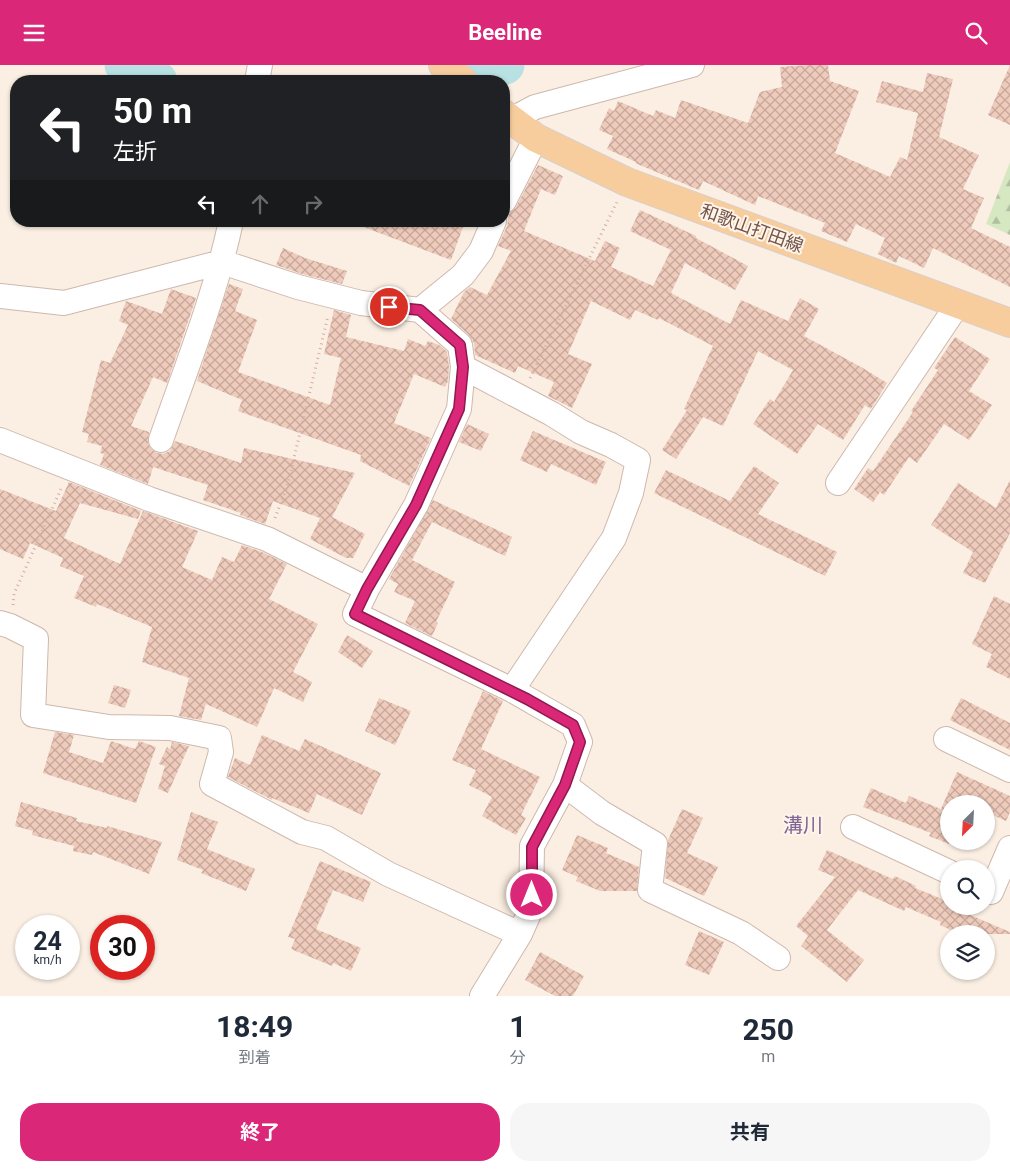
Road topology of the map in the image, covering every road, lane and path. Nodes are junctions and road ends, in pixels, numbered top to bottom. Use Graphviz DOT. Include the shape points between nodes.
graph roads {
  1 [pos="443,65"];
  2 [pos="692,65"];
  3 [pos="456,75"];
  4 [pos="510,116"];
  5 [pos="510,119"];
  6 [pos="536,138"];
  7 [pos="627,182"];
  8 [pos="510,189"];
  9 [pos="230,227"];
  10 [pos="491,227"];
  11 [pos="222,261"];
  12 [pos="333,296"];
  13 [pos="0,297"];
  14 [pos="958,304"];
  15 [pos="420,310"];
  16 [pos="1010,323"];
  17 [pos="463,367"];
  18 [pos="520,397"];
  19 [pos="161,440"];
  20 [pos="0,441"];
  21 [pos="71,468"];
  22 [pos="838,483"];
  23 [pos="267,539"];
  24 [pos="367,589"];
  25 [pos="5,624"];
  26 [pos="512,691"];
  27 [pos="946,739"];
  28 [pos="1010,770"];
  29 [pos="565,785"];
  30 [pos="853,827"];
  31 [pos="1010,848"];
  32 [pos="940,868"];
  33 [pos="995,883"];
  34 [pos="520,934"];
  35 [pos="778,958"];
  36 [pos="482,996"];
  1 -- 3 [label="main road"];
  2 -- 4 [label="street"];
  5 -- 6 [label="main road, 和歌山打田線"];
  6 -- 7 [label="main road, 和歌山打田線"];
  6 -- 8 [label="street"];
  7 -- 14 [label="main road, 和歌山打田線"];
  7 -- 18 [label="path"];
  9 -- 11 [label="street"];
  10 -- 15 [label="street" via="480,251 463,275"];
  11 -- 12 [label="street"];
  11 -- 13 [label="street" via="64,303"];
  11 -- 19 [label="street"];
  12 -- 15 [label="street"];
  12 -- 23 [label="path" via="287,487"];
  14 -- 16 [label="main road, 和歌山打田線"];
  14 -- 22 [label="street"];
  15 -- 17 [label="street" via="460,345"];
  17 -- 18 [label="street"];
  17 -- 24 [label="street" via="459,409 416,505"];
  18 -- 26 [label="street" via="638,460 631,493 614,538"];
  20 -- 21 [label="street"];
  21 -- 23 [label="street" via="149,499"];
  21 -- 25 [label="path" via="14,594"];
  23 -- 24 [label="street"];
  24 -- 26 [label="street" via="355,614"];
  25 -- 34 [label="street" via="36,639 33,715 109,727 170,728 219,738 221,752 212,784 302,832 326,838 388,874"];
  26 -- 29 [label="street" via="573,725 580,742"];
  27 -- 28 [label="street"];
  29 -- 34 [label="street" via="532,847 532,909"];
  29 -- 35 [label="street" via="602,813 655,844 650,890 741,933"];
  30 -- 32 [label="street"];
  31 -- 33 [label="street"];
  34 -- 36 [label="street"];
}
